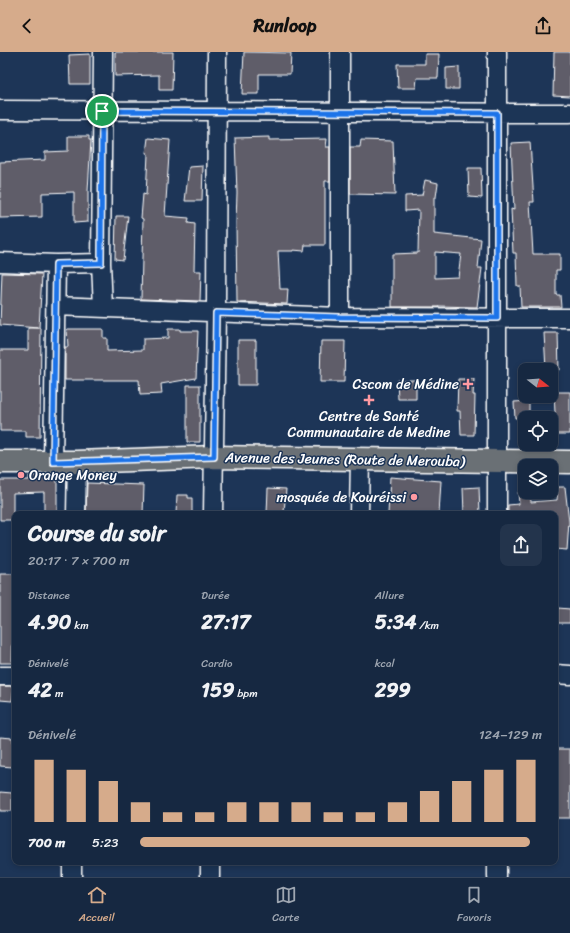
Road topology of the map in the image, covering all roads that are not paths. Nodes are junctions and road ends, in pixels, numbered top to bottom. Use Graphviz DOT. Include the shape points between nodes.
graph roads {
  1 [pos="104,52"];
  2 [pos="217,52"];
  3 [pos="340,52"];
  4 [pos="497,52"];
  5 [pos="0,110"];
  6 [pos="102,111"];
  7 [pos="217,111"];
  8 [pos="340,112"];
  9 [pos="497,113"];
  10 [pos="570,113"];
  11 [pos="0,262"];
  12 [pos="101,263"];
  13 [pos="56,264"];
  14 [pos="55,306"];
  15 [pos="102,308"];
  16 [pos="216,313"];
  17 [pos="340,317"];
  18 [pos="497,318"];
  19 [pos="570,318"];
  20 [pos="214,457"];
  21 [pos="360,458"];
  22 [pos="497,460"];
  23 [pos="0,462"];
  24 [pos="53,462"];
  25 [pos="77,462"];
  26 [pos="570,462"];
  27 [pos="76,511"];
  28 [pos="213,511"];
  29 [pos="359,511"];
  30 [pos="497,511"];
  31 [pos="558,674"];
  32 [pos="570,675"];
  33 [pos="0,676"];
  34 [pos="12,676"];
  35 [pos="72,865"];
  36 [pos="210,865"];
  37 [pos="498,865"];
  38 [pos="72,877"];
  39 [pos="210,877"];
  40 [pos="498,877"];
  1 -- 6 [label="street"];
  2 -- 7 [label="street"];
  3 -- 8 [label="street"];
  4 -- 9 [label="street"];
  5 -- 6 [label="street"];
  6 -- 7 [label="street"];
  6 -- 12 [label="street"];
  7 -- 8 [label="street"];
  7 -- 16 [label="street"];
  8 -- 9 [label="street"];
  8 -- 17 [label="street"];
  9 -- 10 [label="street"];
  9 -- 18 [label="street"];
  11 -- 13 [label="street"];
  12 -- 13 [label="street"];
  12 -- 15 [label="street"];
  13 -- 14 [label="street"];
  14 -- 15 [label="street"];
  14 -- 24 [label="street"];
  15 -- 16 [label="street"];
  16 -- 17 [label="street"];
  16 -- 20 [label="street"];
  17 -- 18 [label="street"];
  18 -- 19 [label="street"];
  18 -- 22 [label="street"];
  20 -- 21 [label="main road, Avenue des Jeunes (Route de Merouba)"];
  20 -- 25 [label="main road, Avenue des Jeunes (Route de Merouba)"];
  20 -- 28 [label="street"];
  21 -- 22 [label="main road, Avenue des Jeunes (Route de Merouba)"];
  21 -- 29 [label="street"];
  22 -- 26 [label="main road, Avenue des Jeunes (Route de Merouba)"];
  22 -- 30 [label="street"];
  23 -- 24 [label="main road, Avenue des Jeunes (Route de Merouba)"];
  24 -- 25 [label="main road, Avenue des Jeunes (Route de Merouba)"];
  25 -- 27 [label="street"];
  31 -- 32 [label="street"];
  33 -- 34 [label="street"];
  35 -- 38 [label="street"];
  36 -- 39 [label="street"];
  37 -- 40 [label="street"];
}
